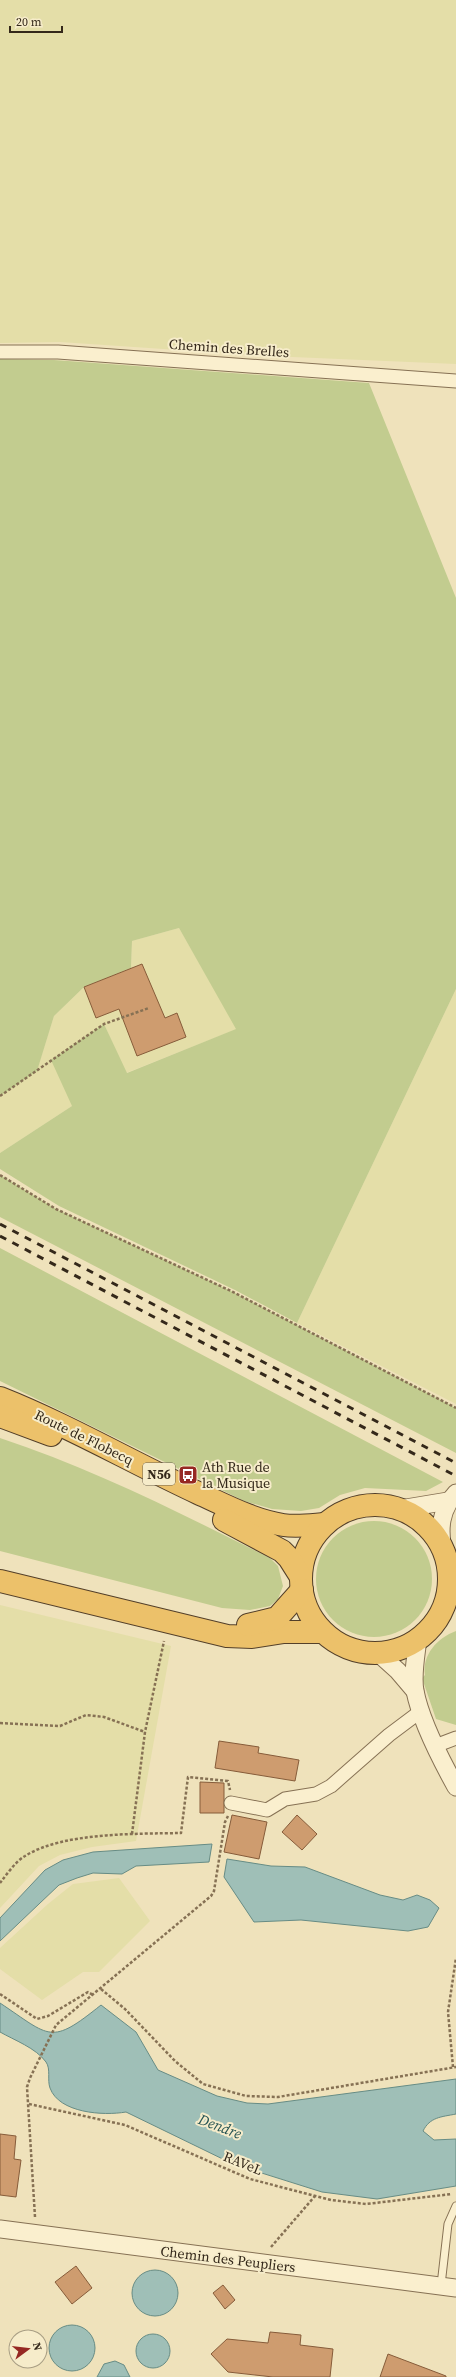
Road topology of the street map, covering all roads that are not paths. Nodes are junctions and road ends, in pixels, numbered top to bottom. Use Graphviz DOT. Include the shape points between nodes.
graph roads {
  1 [pos="0,352"];
  2 [pos="456,381"];
  3 [pos="0,1398"];
  4 [pos="0,1416"];
  5 [pos="452,1497"];
  6 [pos="400,1509"];
  7 [pos="325,1524"];
  8 [pos="449,1563"];
  9 [pos="0,1566"];
  10 [pos="4,1584"];
  11 [pos="301,1584"];
  12 [pos="456,1618"];
  13 [pos="322,1632"];
  14 [pos="424,1634"];
  15 [pos="378,1653"];
  16 [pos="415,1691"];
  17 [pos="421,1711"];
  18 [pos="456,1738"];
  19 [pos="435,1746"];
  20 [pos="456,1787"];
  21 [pos="231,1803"];
  22 [pos="456,2206"];
  23 [pos="0,2229"];
  24 [pos="448,2287"];
  1 -- 2 [label="street, Chemin des Brelles" via="58,352"];
  3 -- 7 [label="highway, Route de Flobecq / N56" via="251,1517 282,1525"];
  4 -- 11 [label="highway, Route de Flobecq / N56" via="74,1444 282,1551 289,1558"];
  5 -- 6 [label="street"];
  5 -- 8 [label="street" via="439,1531"];
  6 -- 7 [label="highway, N56" via="384,1505 361,1507 338,1514"];
  6 -- 8 [label="highway, N56" via="418,1519 433,1533"];
  7 -- 11 [label="highway, N56" via="308,1548"];
  8 -- 14 [label="highway, N56" via="446,1600 440,1615"];
  9 -- 11 [label="highway" via="224,1624 255,1624 277,1618"];
  10 -- 13 [label="highway" via="241,1638 284,1632"];
  11 -- 13 [label="highway, N56" via="306,1606"];
  12 -- 14 [label="highway, N56"];
  13 -- 15 [label="highway, N56" via="350,1649"];
  14 -- 15 [label="highway, N56" via="392,1651"];
  14 -- 16 [label="street" via="414,1665"];
  15 -- 16 [label="street"];
  16 -- 17 [label="street"];
  17 -- 19 [label="street"];
  17 -- 21 [label="street" via="316,1794 285,1800 267,1810"];
  18 -- 19 [label="street"];
  19 -- 20 [label="street"];
  22 -- 24 [label="lane" via="448,2224"];
  23 -- 24 [label="street, Chemin des Peupliers"];
}
